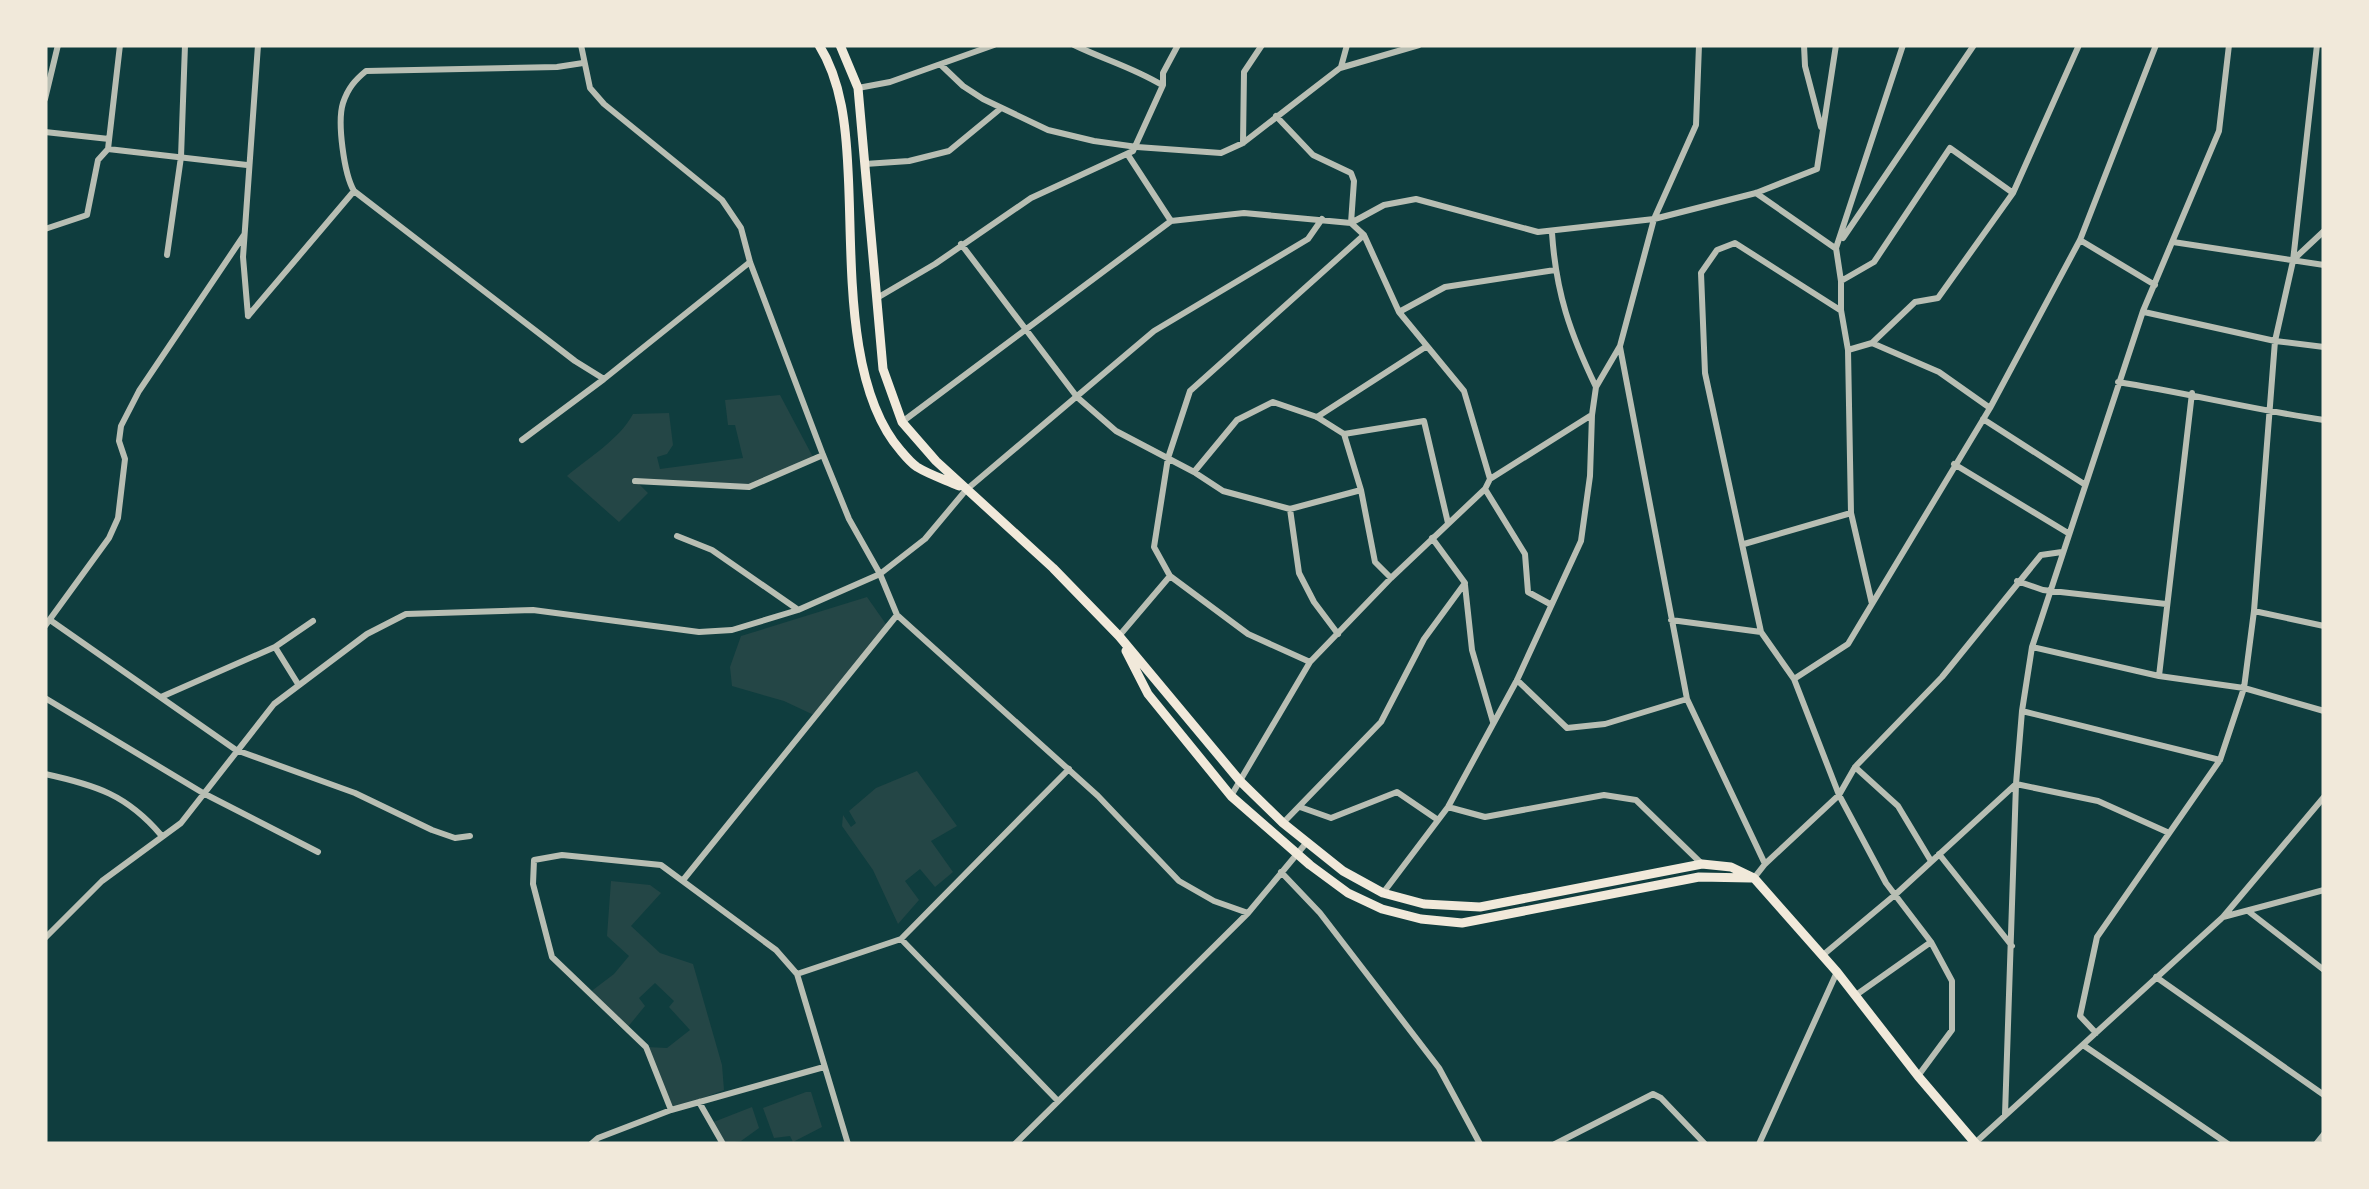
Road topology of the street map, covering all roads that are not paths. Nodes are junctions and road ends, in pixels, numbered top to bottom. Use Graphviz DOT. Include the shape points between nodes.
graph roads {
  1 [pos="58,45"];
  2 [pos="120,45"];
  3 [pos="186,45"];
  4 [pos="258,45"];
  5 [pos="581,45"];
  6 [pos="819,45"];
  7 [pos="840,45"];
  8 [pos="992,45"];
  9 [pos="1074,45"];
  10 [pos="1178,45"];
  11 [pos="1262,45"];
  12 [pos="1347,45"];
  13 [pos="1419,45"];
  14 [pos="1699,45"];
  15 [pos="1804,45"];
  16 [pos="1836,45"];
  17 [pos="1903,45"];
  18 [pos="1974,45"];
  19 [pos="2078,45"];
  20 [pos="2156,45"];
  21 [pos="2229,45"];
  22 [pos="2317,45"];
  23 [pos="584,63"];
  24 [pos="941,65"];
  25 [pos="1340,68"];
  26 [pos="1163,86"];
  27 [pos="858,88"];
  28 [pos="45,100"];
  29 [pos="1000,109"];
  30 [pos="1276,116"];
  31 [pos="1822,130"];
  32 [pos="45,132"];
  33 [pos="109,140"];
  34 [pos="1243,143"];
  35 [pos="1137,147"];
  36 [pos="108,149"];
  37 [pos="1128,155"];
  38 [pos="181,157"];
  39 [pos="865,164"];
  40 [pos="248,165"];
  41 [pos="354,191"];
  42 [pos="1756,194"];
  43 [pos="2013,194"];
  44 [pos="1654,219"];
  45 [pos="1322,220"];
  46 [pos="1171,221"];
  47 [pos="1351,223"];
  48 [pos="45,229"];
  49 [pos="2324,230"];
  50 [pos="1552,233"];
  51 [pos="244,235"];
  52 [pos="1364,235"];
  53 [pos="2080,240"];
  54 [pos="2173,242"];
  55 [pos="961,244"];
  56 [pos="1836,248"];
  57 [pos="167,255"];
  58 [pos="2292,260"];
  59 [pos="750,262"];
  60 [pos="2324,266"];
  61 [pos="1555,270"];
  62 [pos="1842,281"];
  63 [pos="2156,286"];
  64 [pos="876,299"];
  65 [pos="1841,310"];
  66 [pos="1399,312"];
  67 [pos="2143,312"];
  68 [pos="1025,328"];
  69 [pos="2275,340"];
  70 [pos="1872,343"];
  71 [pos="1427,346"];
  72 [pos="1620,346"];
  73 [pos="2324,347"];
  74 [pos="1848,350"];
  75 [pos="604,379"];
  76 [pos="2118,382"];
  77 [pos="1596,387"];
  78 [pos="2192,393"];
  79 [pos="1078,396"];
  80 [pos="1990,408"];
  81 [pos="2268,412"];
  82 [pos="1592,416"];
  83 [pos="1318,418"];
  84 [pos="1983,420"];
  85 [pos="2324,420"];
  86 [pos="902,422"];
  87 [pos="1344,434"];
  88 [pos="522,440"];
  89 [pos="823,455"];
  90 [pos="1168,458"];
  91 [pos="1954,464"];
  92 [pos="1194,472"];
  93 [pos="1490,479"];
  94 [pos="636,481"];
  95 [pos="2084,484"];
  96 [pos="1484,489"];
  97 [pos="966,490"];
  98 [pos="1361,490"];
  99 [pos="1290,509"];
  100 [pos="1851,513"];
  101 [pos="1448,523"];
  102 [pos="2068,533"];
  103 [pos="677,536"];
  104 [pos="1432,538"];
  105 [pos="1744,544"];
  106 [pos="2062,552"];
  107 [pos="880,574"];
  108 [pos="1170,576"];
  109 [pos="1391,578"];
  110 [pos="2017,580"];
  111 [pos="1465,584"];
  112 [pos="2050,590"];
  113 [pos="1550,604"];
  114 [pos="1872,604"];
  115 [pos="2166,604"];
  116 [pos="798,610"];
  117 [pos="2254,611"];
  118 [pos="897,615"];
  119 [pos="313,620"];
  120 [pos="1671,620"];
  121 [pos="47,624"];
  122 [pos="2324,626"];
  123 [pos="1761,632"];
  124 [pos="1338,634"];
  125 [pos="1119,636"];
  126 [pos="275,647"];
  127 [pos="2032,647"];
  128 [pos="1310,662"];
  129 [pos="2159,676"];
  130 [pos="1794,679"];
  131 [pos="1516,680"];
  132 [pos="298,684"];
  133 [pos="2244,688"];
  134 [pos="45,698"];
  135 [pos="160,698"];
  136 [pos="1687,699"];
  137 [pos="2022,711"];
  138 [pos="2324,711"];
  139 [pos="1494,722"];
  140 [pos="236,750"];
  141 [pos="2220,760"];
  142 [pos="1855,767"];
  143 [pos="1069,769"];
  144 [pos="45,774"];
  145 [pos="1240,781"];
  146 [pos="2016,784"];
  147 [pos="203,793"];
  148 [pos="1839,795"];
  149 [pos="1231,796"];
  150 [pos="2324,797"];
  151 [pos="1300,807"];
  152 [pos="1448,807"];
  153 [pos="1438,820"];
  154 [pos="1283,823"];
  155 [pos="2167,832"];
  156 [pos="161,836"];
  157 [pos="470,836"];
  158 [pos="1307,842"];
  159 [pos="318,852"];
  160 [pos="1297,854"];
  161 [pos="1939,854"];
  162 [pos="1931,860"];
  163 [pos="1702,864"];
  164 [pos="1765,864"];
  165 [pos="1281,872"];
  166 [pos="1754,878"];
  167 [pos="684,879"];
  168 [pos="2324,890"];
  169 [pos="1384,893"];
  170 [pos="1896,894"];
  171 [pos="2248,911"];
  172 [pos="1248,914"];
  173 [pos="2223,917"];
  174 [pos="45,938"];
  175 [pos="901,939"];
  176 [pos="1930,942"];
  177 [pos="2012,946"];
  178 [pos="1822,955"];
  179 [pos="2324,970"];
  180 [pos="1837,972"];
  181 [pos="797,974"];
  182 [pos="2156,977"];
  183 [pos="1856,996"];
  184 [pos="2096,1033"];
  185 [pos="2083,1045"];
  186 [pos="824,1067"];
  187 [pos="1918,1076"];
  188 [pos="2324,1094"];
  189 [pos="1058,1101"];
  190 [pos="699,1102"];
  191 [pos="671,1110"];
  192 [pos="2005,1114"];
  193 [pos="2324,1134"];
  194 [pos="590,1144"];
  195 [pos="723,1144"];
  196 [pos="848,1144"];
  197 [pos="1014,1144"];
  198 [pos="1480,1144"];
  199 [pos="1555,1144"];
  200 [pos="1705,1144"];
  201 [pos="1760,1144"];
  202 [pos="1976,1144"];
  203 [pos="2228,1144"];
  204 [pos="2316,1144"];
  1 -- 28 [label="street"];
  2 -- 33 [label="street"];
  3 -- 38 [label="street"];
  4 -- 40 [label="street"];
  5 -- 23 [label="street"];
  6 -- 97 [label="main road" via="838,90 846,136 861,367 870,402 915,466"];
  7 -- 27 [label="main road"];
  8 -- 24 [label="street"];
  9 -- 26 [label="street"];
  10 -- 26 [label="street"];
  11 -- 34 [label="street" via="1244,72"];
  12 -- 25 [label="street"];
  13 -- 25 [label="street"];
  14 -- 44 [label="street" via="1696,125"];
  15 -- 31 [label="street"];
  16 -- 31 [label="street"];
  17 -- 56 [label="street"];
  18 -- 56 [label="street"];
  19 -- 43 [label="street"];
  20 -- 53 [label="street"];
  21 -- 54 [label="street" via="2219,132"];
  22 -- 58 [label="street"];
  23 -- 41 [label="street" via="366,70 341,108 346,178"];
  23 -- 59 [label="street" via="590,88 604,104 722,200 741,228"];
  24 -- 27 [label="street"];
  24 -- 29 [label="street"];
  25 -- 30 [label="street"];
  26 -- 35 [label="street"];
  27 -- 39 [label="main road"];
  29 -- 35 [label="street" via="1073,137"];
  29 -- 39 [label="street" via="949,151"];
  30 -- 34 [label="street"];
  30 -- 47 [label="street" via="1308,152 1351,174"];
  31 -- 42 [label="street" via="1817,169"];
  32 -- 33 [label="street"];
  33 -- 36 [label="street"];
  34 -- 35 [label="street" via="1221,152"];
  35 -- 37 [label="street"];
  36 -- 38 [label="street"];
  36 -- 48 [label="street" via="98,160 87,214"];
  37 -- 46 [label="street"];
  37 -- 55 [label="street" via="1031,198"];
  38 -- 40 [label="street"];
  38 -- 57 [label="street"];
  39 -- 64 [label="main road"];
  40 -- 51 [label="street"];
  41 -- 51 [label="street" via="248,316"];
  41 -- 75 [label="street"];
  42 -- 44 [label="street"];
  42 -- 56 [label="street"];
  43 -- 62 [label="street" via="1950,148 1874,262"];
  43 -- 70 [label="street" via="1938,298 1915,302"];
  44 -- 50 [label="street"];
  44 -- 72 [label="street"];
  45 -- 46 [label="street" via="1244,213"];
  45 -- 47 [label="street"];
  45 -- 79 [label="street" via="1308,239 1154,331"];
  46 -- 68 [label="street"];
  47 -- 50 [label="street" via="1384,204 1416,199"];
  47 -- 52 [label="street"];
  49 -- 58 [label="street"];
  50 -- 61 [label="street"];
  51 -- 121 [label="street" via="138,391 121,426 125,458 118,518"];
  52 -- 66 [label="street"];
  52 -- 90 [label="street" via="1190,391"];
  53 -- 63 [label="street"];
  53 -- 80 [label="street"];
  54 -- 58 [label="street"];
  54 -- 63 [label="street"];
  55 -- 64 [label="street"];
  55 -- 68 [label="street"];
  56 -- 62 [label="street"];
  58 -- 60 [label="street"];
  58 -- 69 [label="street"];
  59 -- 75 [label="street"];
  59 -- 89 [label="street"];
  61 -- 66 [label="street" via="1445,287"];
  61 -- 77 [label="street" via="1571,335"];
  62 -- 65 [label="street"];
  63 -- 67 [label="street"];
  64 -- 86 [label="main road" via="883,369"];
  65 -- 74 [label="street"];
  65 -- 105 [label="street" via="1735,243 1717,250 1701,273 1705,373"];
  66 -- 71 [label="street"];
  67 -- 69 [label="street"];
  67 -- 76 [label="street"];
  68 -- 79 [label="street"];
  68 -- 86 [label="street"];
  69 -- 73 [label="street"];
  69 -- 81 [label="street"];
  70 -- 74 [label="street"];
  70 -- 80 [label="street" via="1939,372"];
  71 -- 83 [label="street"];
  71 -- 93 [label="street" via="1464,391"];
  72 -- 77 [label="street"];
  72 -- 120 [label="street"];
  74 -- 100 [label="street"];
  75 -- 88 [label="street"];
  76 -- 78 [label="street"];
  76 -- 95 [label="street"];
  77 -- 82 [label="street"];
  78 -- 81 [label="street"];
  78 -- 115 [label="street"];
  79 -- 90 [label="street" via="1116,431"];
  79 -- 97 [label="street"];
  80 -- 84 [label="street"];
  81 -- 85 [label="street"];
  81 -- 117 [label="street"];
  82 -- 93 [label="street"];
  82 -- 113 [label="street" via="1580,541"];
  83 -- 87 [label="street"];
  83 -- 92 [label="street" via="1273,402 1238,420"];
  84 -- 91 [label="street"];
  84 -- 95 [label="street"];
  86 -- 97 [label="main road"];
  87 -- 98 [label="street"];
  87 -- 101 [label="street" via="1424,421"];
  89 -- 94 [label="street" via="748,486"];
  89 -- 107 [label="street"];
  90 -- 92 [label="street"];
  90 -- 108 [label="street" via="1154,547"];
  91 -- 102 [label="street"];
  91 -- 114 [label="street"];
  92 -- 99 [label="street" via="1223,491"];
  93 -- 96 [label="street"];
  95 -- 102 [label="street"];
  96 -- 101 [label="street"];
  96 -- 113 [label="street" via="1525,554 1528,592"];
  97 -- 107 [label="street" via="925,540"];
  97 -- 125 [label="main road"];
  98 -- 99 [label="street"];
  98 -- 109 [label="street" via="1375,562"];
  99 -- 124 [label="street" via="1299,573"];
  100 -- 105 [label="street"];
  100 -- 114 [label="street"];
  101 -- 104 [label="street"];
  102 -- 106 [label="street"];
  103 -- 116 [label="street" via="712,550"];
  104 -- 109 [label="street"];
  104 -- 111 [label="street"];
  105 -- 123 [label="street"];
  106 -- 110 [label="street" via="2041,555"];
  106 -- 112 [label="street"];
  107 -- 116 [label="street"];
  107 -- 118 [label="street"];
  108 -- 125 [label="street"];
  108 -- 128 [label="street" via="1248,634"];
  109 -- 124 [label="street"];
  110 -- 112 [label="street"];
  110 -- 142 [label="street" via="1942,677"];
  111 -- 139 [label="street" via="1472,650"];
  111 -- 151 [label="street" via="1424,638 1380,722"];
  112 -- 115 [label="street"];
  112 -- 127 [label="street"];
  113 -- 131 [label="street"];
  114 -- 130 [label="street" via="1848,644"];
  115 -- 129 [label="street"];
  116 -- 132 [label="street" via="732,630 699,632 533,610 406,614"];
  117 -- 122 [label="street"];
  117 -- 133 [label="street"];
  118 -- 143 [label="street"];
  118 -- 167 [label="street"];
  119 -- 126 [label="street"];
  120 -- 123 [label="street"];
  120 -- 136 [label="street"];
  121 -- 135 [label="street"];
  123 -- 130 [label="street"];
  124 -- 128 [label="street"];
  125 -- 145 [label="main road"];
  125 -- 149 [label="main road" via="1148,694"];
  126 -- 132 [label="street"];
  126 -- 135 [label="street"];
  127 -- 129 [label="street"];
  127 -- 137 [label="street"];
  128 -- 145 [label="street"];
  129 -- 133 [label="street"];
  130 -- 148 [label="street"];
  131 -- 136 [label="street" via="1567,728 1605,724"];
  131 -- 139 [label="street"];
  132 -- 140 [label="street"];
  133 -- 138 [label="street"];
  133 -- 141 [label="street"];
  134 -- 147 [label="street"];
  135 -- 140 [label="street"];
  136 -- 164 [label="street"];
  137 -- 141 [label="street"];
  137 -- 146 [label="street"];
  139 -- 152 [label="street"];
  140 -- 147 [label="street"];
  140 -- 157 [label="street" via="355,793 432,830"];
  141 -- 155 [label="street"];
  142 -- 148 [label="street"];
  142 -- 162 [label="street" via="1898,806"];
  143 -- 172 [label="street" via="1178,882"];
  143 -- 175 [label="street"];
  144 -- 156 [label="street" via="122,798"];
  145 -- 149 [label="street"];
  145 -- 154 [label="main road"];
  146 -- 155 [label="street" via="2098,801"];
  146 -- 161 [label="street"];
  146 -- 177 [label="street"];
  147 -- 156 [label="street" via="181,823"];
  147 -- 159 [label="street"];
  148 -- 164 [label="street"];
  148 -- 170 [label="street"];
  149 -- 160 [label="main road"];
  150 -- 173 [label="street"];
  151 -- 153 [label="street" via="1331,818 1397,792"];
  151 -- 154 [label="street"];
  152 -- 153 [label="street"];
  152 -- 163 [label="street" via="1485,817 1604,796 1636,800"];
  153 -- 169 [label="street"];
  154 -- 158 [label="main road"];
  155 -- 184 [label="street" via="2097,937 2080,1016"];
  156 -- 174 [label="street" via="102,881"];
  158 -- 160 [label="street"];
  158 -- 169 [label="main road"];
  160 -- 165 [label="street"];
  160 -- 166 [label="main road" via="1348,893 1382,909 1462,923 1700,878"];
  161 -- 162 [label="street"];
  161 -- 177 [label="street"];
  162 -- 170 [label="street"];
  163 -- 166 [label="main road"];
  163 -- 169 [label="main road" via="1480,908"];
  164 -- 166 [label="street"];
  165 -- 172 [label="street"];
  165 -- 198 [label="street" via="1439,1068"];
  166 -- 178 [label="main road"];
  167 -- 181 [label="street"];
  167 -- 191 [label="street" via="661,866 562,855 534,860 533,884 552,957 646,1048"];
  168 -- 171 [label="street"];
  170 -- 176 [label="street"];
  170 -- 178 [label="street"];
  171 -- 173 [label="street"];
  171 -- 179 [label="street"];
  172 -- 189 [label="street"];
  173 -- 182 [label="street"];
  175 -- 181 [label="street"];
  175 -- 189 [label="street"];
  176 -- 183 [label="street"];
  176 -- 187 [label="street" via="1952,981 1952,1030"];
  177 -- 192 [label="street"];
  178 -- 180 [label="main road"];
  180 -- 183 [label="main road"];
  180 -- 201 [label="street"];
  181 -- 186 [label="street"];
  182 -- 184 [label="street"];
  182 -- 188 [label="street"];
  183 -- 187 [label="main road"];
  184 -- 185 [label="street"];
  185 -- 192 [label="street"];
  185 -- 203 [label="street"];
  186 -- 190 [label="street"];
  186 -- 196 [label="street"];
  187 -- 202 [label="main road"];
  189 -- 197 [label="street"];
  190 -- 191 [label="street"];
  190 -- 195 [label="street"];
  191 -- 194 [label="street"];
  192 -- 202 [label="street"];
  193 -- 204 [label="street"];
  199 -- 200 [label="street" via="1653,1094"];
}
